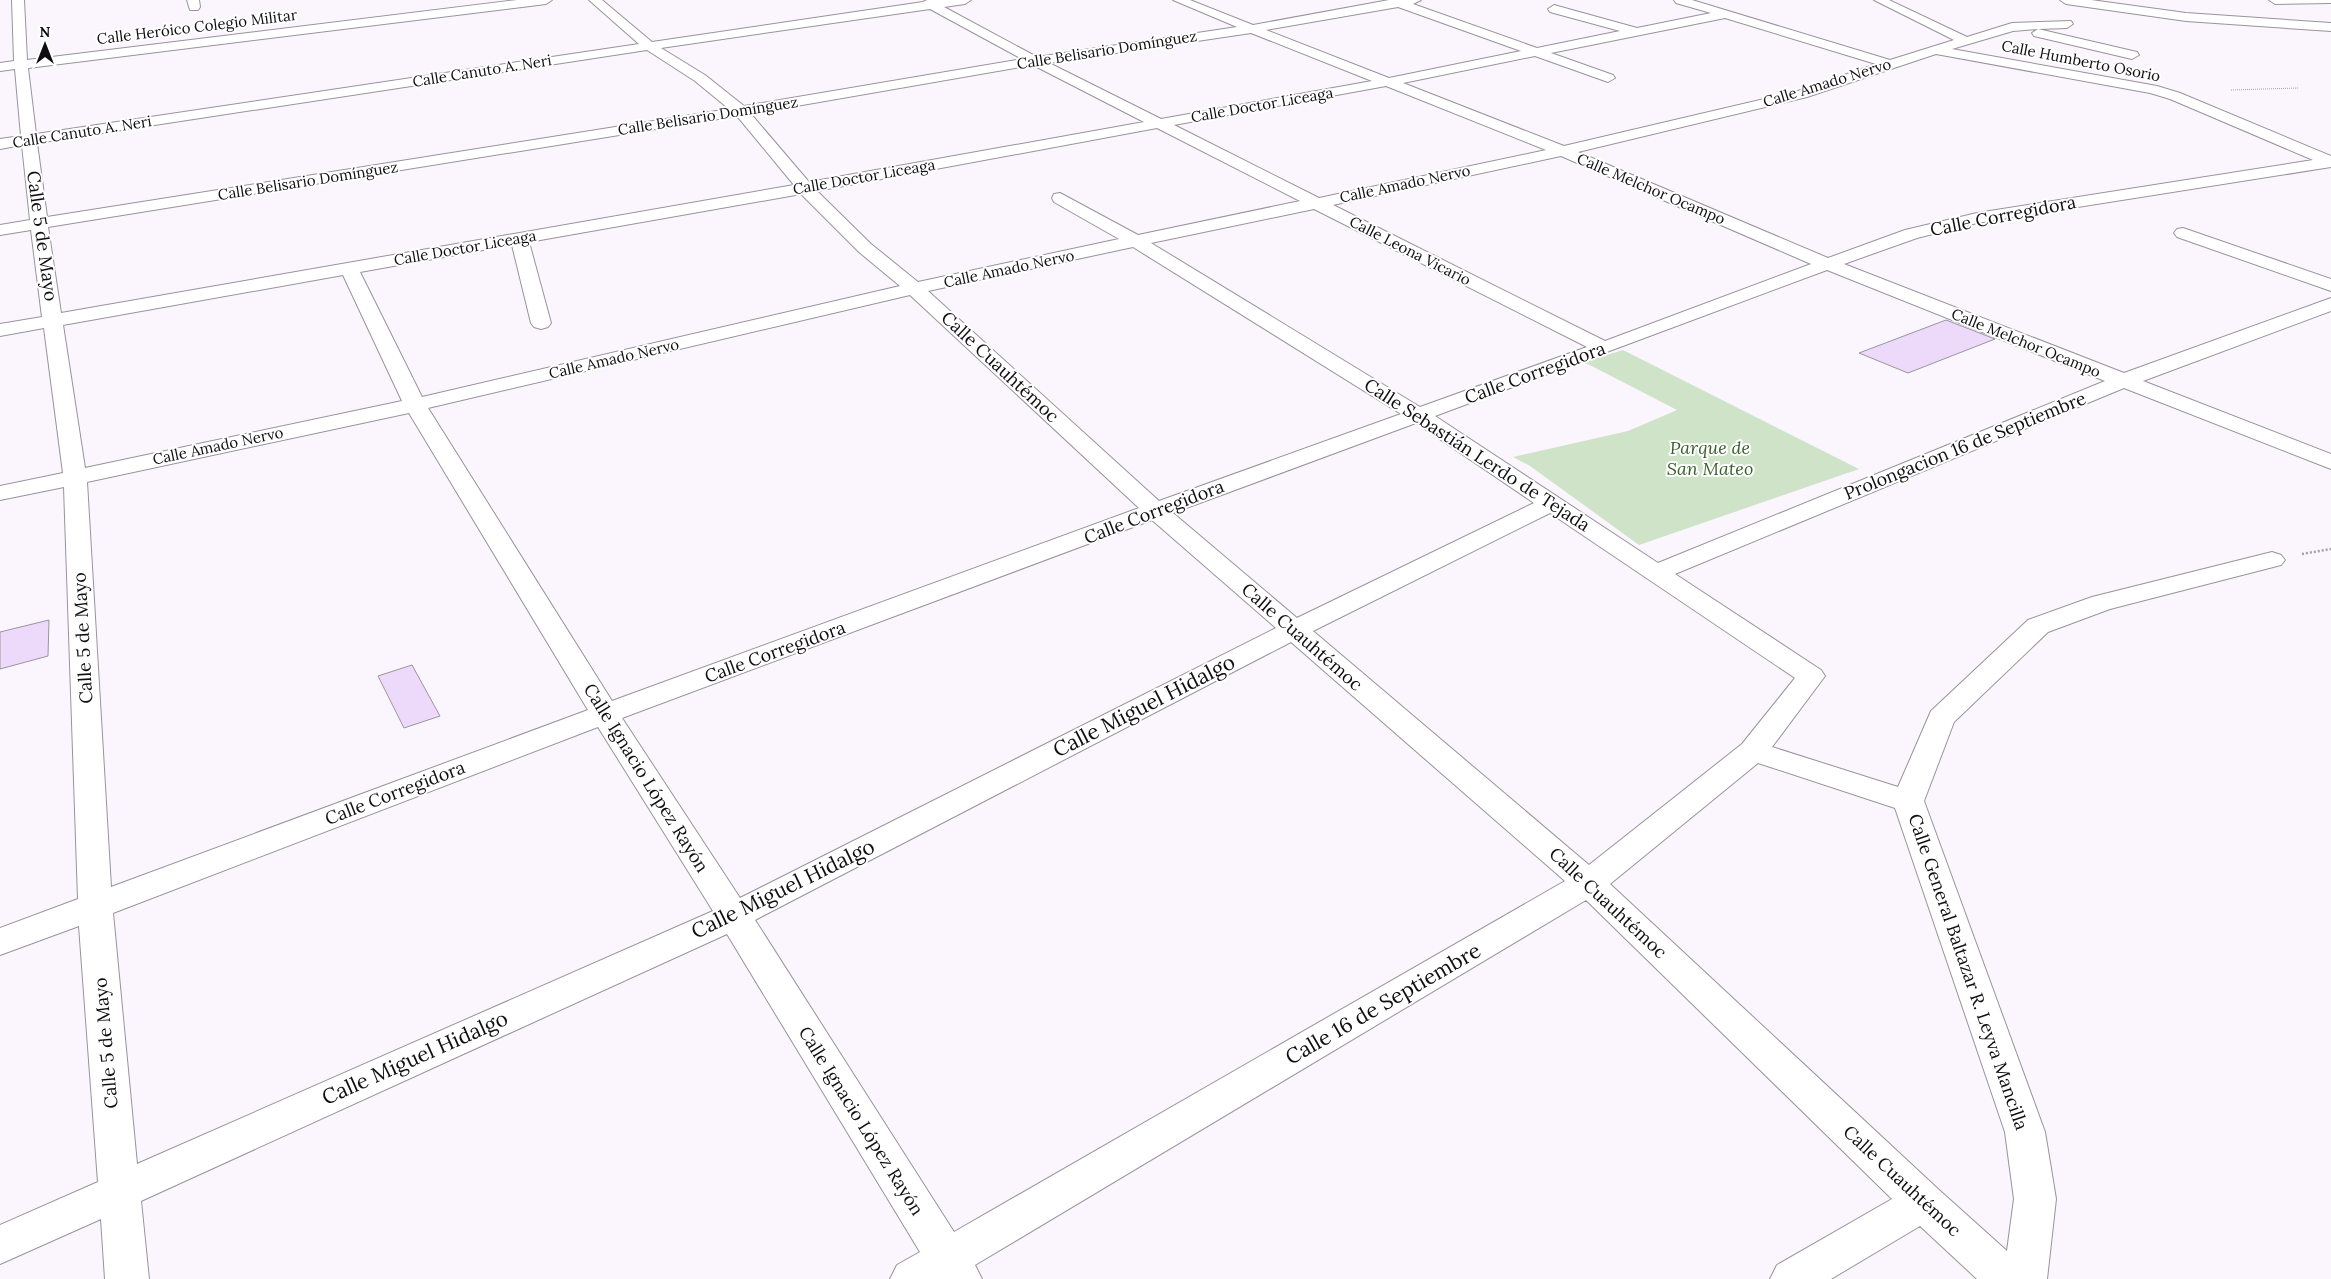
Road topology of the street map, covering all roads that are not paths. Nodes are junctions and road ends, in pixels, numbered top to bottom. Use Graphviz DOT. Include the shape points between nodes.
graph roads {
  1 [pos="18,0"];
  2 [pos="546,0"];
  3 [pos="596,0"];
  4 [pos="965,0"];
  5 [pos="1178,0"];
  6 [pos="1415,0"];
  7 [pos="1680,0"];
  8 [pos="1880,0"];
  9 [pos="2066,0"];
  10 [pos="2275,0"];
  11 [pos="2328,0"];
  12 [pos="1394,1"];
  13 [pos="928,2"];
  14 [pos="1554,9"];
  15 [pos="1725,14"];
  16 [pos="1995,20"];
  17 [pos="2067,24"];
  18 [pos="2012,27"];
  19 [pos="2331,27"];
  20 [pos="1250,29"];
  21 [pos="1638,32"];
  22 [pos="2127,38"];
  23 [pos="1966,41"];
  24 [pos="649,46"];
  25 [pos="1933,50"];
  26 [pos="1534,53"];
  27 [pos="1035,60"];
  28 [pos="10,66"];
  29 [pos="1889,72"];
  30 [pos="1608,78"];
  31 [pos="1388,82"];
  32 [pos="741,111"];
  33 [pos="1160,124"];
  34 [pos="30,140"];
  35 [pos="0,144"];
  36 [pos="1563,151"];
  37 [pos="2331,162"];
  38 [pos="805,188"];
  39 [pos="1060,198"];
  40 [pos="1315,203"];
  41 [pos="39,224"];
  42 [pos="0,230"];
  43 [pos="2183,233"];
  44 [pos="518,238"];
  45 [pos="1137,242"];
  46 [pos="1827,264"];
  47 [pos="349,268"];
  48 [pos="2331,285"];
  49 [pos="914,288"];
  50 [pos="2331,304"];
  51 [pos="54,320"];
  52 [pos="541,324"];
  53 [pos="0,330"];
  54 [pos="1604,348"];
  55 [pos="2123,381"];
  56 [pos="415,405"];
  57 [pos="1418,415"];
  58 [pos="2331,462"];
  59 [pos="75,476"];
  60 [pos="0,493"];
  61 [pos="1552,503"];
  62 [pos="1156,511"];
  63 [pos="2272,560"];
  64 [pos="1657,572"];
  65 [pos="1294,630"];
  66 [pos="1811,676"];
  67 [pos="604,714"];
  68 [pos="1753,752"];
  69 [pos="1908,801"];
  70 [pos="1589,883"];
  71 [pos="95,906"];
  72 [pos="734,916"];
  73 [pos="0,942"];
  74 [pos="118,1191"];
  75 [pos="1923,1202"];
  76 [pos="0,1245"];
  77 [pos="940,1272"];
  78 [pos="127,1279"];
  79 [pos="1792,1279"];
  80 [pos="2007,1279"];
  81 [pos="2025,1279"];
  1 -- 28 [label="street, Calle 5 de Mayo"];
  2 -- 28 [label="street, Calle Heróico Colegio Militar"];
  3 -- 24 [label="street, Calle Cuauhtémoc"];
  4 -- 13 [label="street, Calle Canuto A. Neri"];
  5 -- 20 [label="street, Calle Melchor Ocampo"];
  6 -- 12 [label="street, Calle Belisario Domínguez"];
  7 -- 15 [label="street"];
  8 -- 23 [label="street"];
  9 -- 19 [label="street" via="2186,17"];
  10 -- 11 [label="street"];
  12 -- 20 [label="street, Calle Belisario Domínguez"];
  12 -- 26 [label="street"];
  13 -- 24 [label="street, Calle Canuto A. Neri"];
  13 -- 27 [label="street, Calle Leona Vicario"];
  14 -- 21 [label="street"];
  15 -- 21 [label="street, Calle Doctor Liceaga"];
  15 -- 29 [label="street"];
  16 -- 18 [label="street"];
  17 -- 18 [label="street"];
  18 -- 22 [label="street" via="2134,61"];
  18 -- 23 [label="street, Calle Amado Nervo"];
  20 -- 27 [label="street, Calle Belisario Domínguez"];
  20 -- 31 [label="street, Calle Melchor Ocampo"];
  21 -- 26 [label="street, Calle Doctor Liceaga"];
  23 -- 25 [label="street, Calle Amado Nervo"];
  24 -- 32 [label="street, Calle Cuauhtémoc" via="700,78"];
  24 -- 34 [label="street, Calle Canuto A. Neri"];
  25 -- 29 [label="street, Calle Amado Nervo"];
  25 -- 37 [label="street, Calle Humberto Osorio" via="2152,89"];
  26 -- 30 [label="street"];
  26 -- 31 [label="street, Calle Doctor Liceaga"];
  27 -- 32 [label="street, Calle Belisario Domínguez"];
  27 -- 33 [label="street, Calle Leona Vicario"];
  28 -- 34 [label="street, Calle 5 de Mayo"];
  29 -- 36 [label="street, Calle Amado Nervo" via="1860,74 1802,94"];
  31 -- 33 [label="street, Calle Doctor Liceaga"];
  31 -- 36 [label="street, Calle Melchor Ocampo"];
  32 -- 38 [label="street, Calle Cuauhtémoc"];
  32 -- 41 [label="street, Calle Belisario Domínguez"];
  33 -- 38 [label="street, Calle Doctor Liceaga"];
  33 -- 40 [label="street, Calle Leona Vicario"];
  34 -- 35 [label="street, Calle Canuto A. Neri"];
  34 -- 41 [label="street, Calle 5 de Mayo"];
  36 -- 40 [label="street, Calle Amado Nervo"];
  36 -- 46 [label="street, Calle Melchor Ocampo"];
  37 -- 46 [label="street, Calle Corregidora" via="1977,218 1911,234"];
  38 -- 44 [label="street, Calle Doctor Liceaga"];
  38 -- 49 [label="street, Calle Cuauhtémoc" via="865,248"];
  39 -- 45 [label="street, Calle Sebastián Lerdo de Tejada"];
  40 -- 45 [label="street, Calle Amado Nervo"];
  40 -- 54 [label="street, Calle Leona Vicario"];
  41 -- 42 [label="street, Calle Belisario Domínguez"];
  41 -- 51 [label="street, Calle 5 de Mayo"];
  43 -- 48 [label="street"];
  44 -- 47 [label="street, Calle Doctor Liceaga"];
  44 -- 52 [label="street"];
  45 -- 49 [label="street, Calle Amado Nervo"];
  45 -- 57 [label="street, Calle Sebastián Lerdo de Tejada"];
  46 -- 54 [label="street, Calle Corregidora"];
  46 -- 55 [label="street, Calle Melchor Ocampo"];
  47 -- 51 [label="street, Calle Doctor Liceaga"];
  47 -- 56 [label="street, Calle Ignacio López Rayón"];
  49 -- 56 [label="street, Calle Amado Nervo"];
  49 -- 62 [label="street, Calle Cuauhtémoc"];
  50 -- 55 [label="street, Prolongacion 16 de Septiembre"];
  51 -- 53 [label="street, Calle Doctor Liceaga"];
  51 -- 59 [label="street, Calle 5 de Mayo"];
  54 -- 57 [label="street, Calle Corregidora"];
  55 -- 58 [label="street, Calle Melchor Ocampo"];
  55 -- 64 [label="street, Prolongacion 16 de Septiembre"];
  56 -- 59 [label="street, Calle Amado Nervo"];
  56 -- 67 [label="street, Calle Ignacio López Rayón"];
  57 -- 61 [label="street, Calle Sebastián Lerdo de Tejada"];
  57 -- 62 [label="street, Calle Corregidora"];
  59 -- 60 [label="street, Calle Amado Nervo"];
  59 -- 71 [label="street, Calle 5 de Mayo"];
  61 -- 64 [label="street, Calle Sebastián Lerdo de Tejada"];
  61 -- 65 [label="street, Calle Miguel Hidalgo"];
  62 -- 65 [label="street, Calle Cuauhtémoc"];
  62 -- 67 [label="street, Calle Corregidora"];
  63 -- 69 [label="street, Calle General Baltazar R. Leyva Mancilla" via="2100,603 2038,626 1941,718"];
  64 -- 66 [label="street, Calle Sebastián Lerdo de Tejada"];
  65 -- 70 [label="street, Calle Cuauhtémoc"];
  65 -- 72 [label="street, Calle Miguel Hidalgo"];
  66 -- 68 [label="street, Calle 16 de Septiembre"];
  67 -- 71 [label="street, Calle Corregidora"];
  67 -- 72 [label="street, Calle Ignacio López Rayón"];
  68 -- 69 [label="street"];
  68 -- 70 [label="street, Calle 16 de Septiembre"];
  69 -- 81 [label="street, Calle General Baltazar R. Leyva Mancilla" via="2025,1132 2035,1199"];
  70 -- 75 [label="street, Calle Cuauhtémoc"];
  70 -- 77 [label="street, Calle 16 de Septiembre"];
  71 -- 73 [label="street, Calle Corregidora"];
  71 -- 74 [label="street, Calle 5 de Mayo"];
  72 -- 74 [label="street, Calle Miguel Hidalgo"];
  72 -- 77 [label="street, Calle Ignacio López Rayón"];
  74 -- 76 [label="street, Calle Miguel Hidalgo"];
  74 -- 78 [label="street, Calle 5 de Mayo"];
  75 -- 79 [label="street"];
  75 -- 80 [label="street, Calle Cuauhtémoc"];
}
